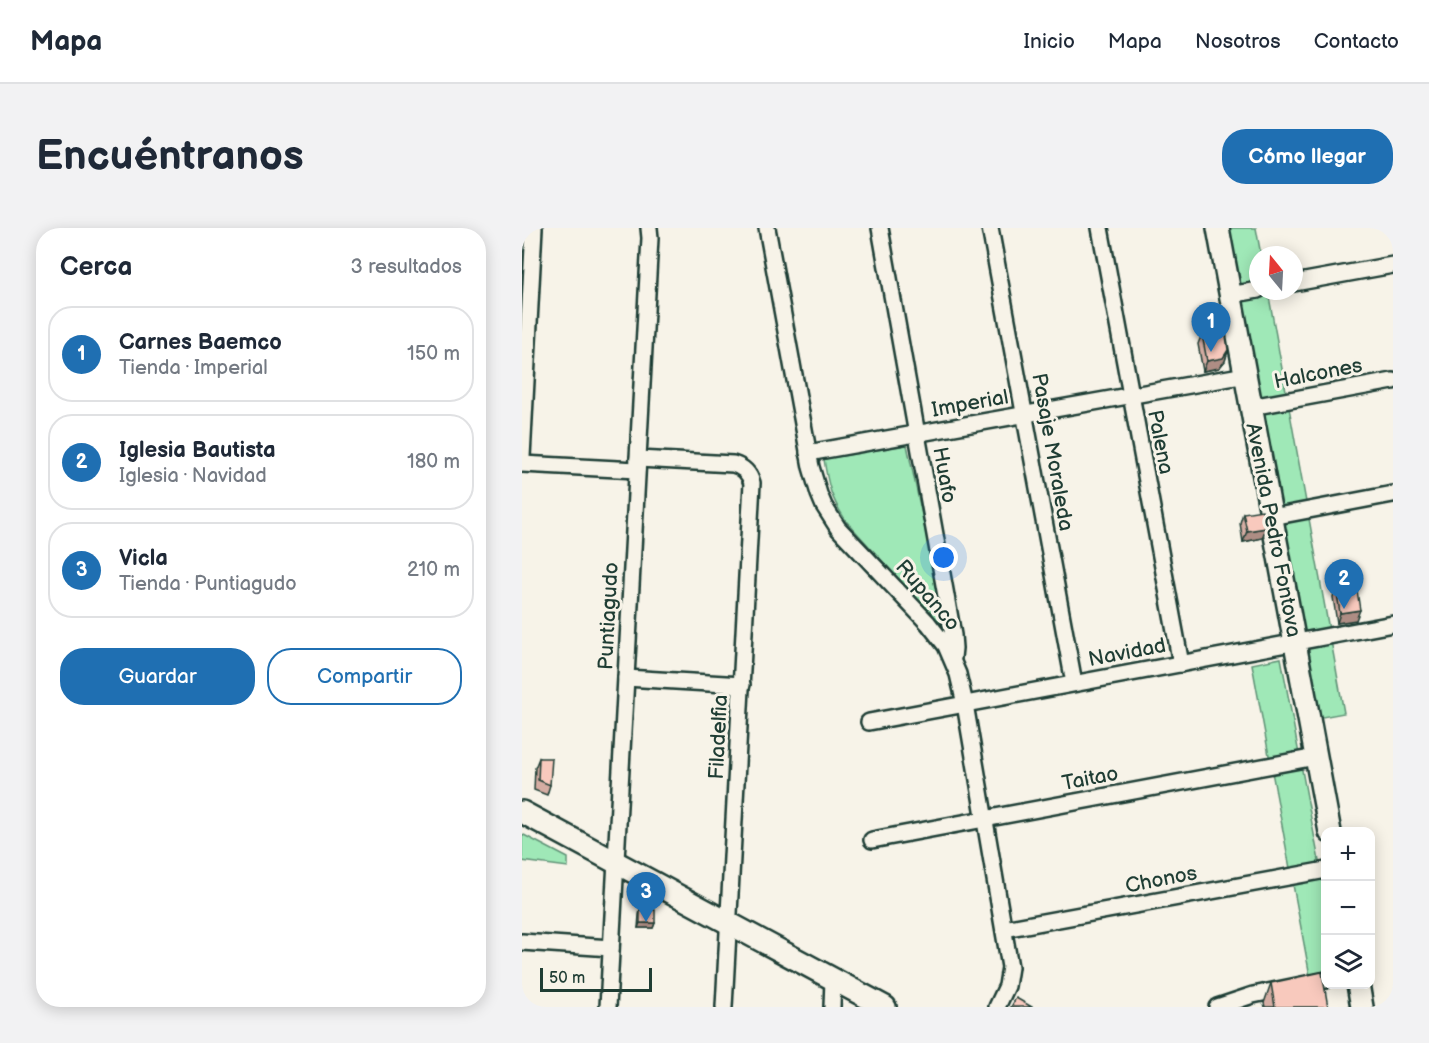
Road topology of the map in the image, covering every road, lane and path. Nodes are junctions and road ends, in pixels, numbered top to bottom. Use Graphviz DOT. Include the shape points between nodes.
graph roads {
  1 [pos="534,228"];
  2 [pos="649,228"];
  3 [pos="767,228"];
  4 [pos="880,228"];
  5 [pos="990,228"];
  6 [pos="1100,228"];
  7 [pos="1218,228"];
  8 [pos="1393,265"];
  9 [pos="1303,281"];
  10 [pos="1249,292"];
  11 [pos="1230,295"];
  12 [pos="1246,375"];
  13 [pos="1393,381"];
  14 [pos="1131,396"];
  15 [pos="1251,407"];
  16 [pos="1025,415"];
  17 [pos="916,434"];
  18 [pos="808,453"];
  19 [pos="522,457"];
  20 [pos="522,464"];
  21 [pos="637,465"];
  22 [pos="1393,494"];
  23 [pos="1272,517"];
  24 [pos="1393,624"];
  25 [pos="1295,642"];
  26 [pos="952,658"];
  27 [pos="1181,664"];
  28 [pos="626,678"];
  29 [pos="1074,684"];
  30 [pos="742,685"];
  31 [pos="965,704"];
  32 [pos="869,722"];
  33 [pos="1316,757"];
  34 [pos="522,812"];
  35 [pos="985,819"];
  36 [pos="1329,827"];
  37 [pos="872,840"];
  38 [pos="616,862"];
  39 [pos="1321,871"];
  40 [pos="729,923"];
  41 [pos="1004,929"];
  42 [pos="522,942"];
  43 [pos="611,948"];
  44 [pos="833,979"];
  45 [pos="1321,981"];
  46 [pos="1359,989"];
  47 [pos="608,1007"];
  48 [pos="724,1007"];
  49 [pos="832,1007"];
  50 [pos="885,1007"];
  51 [pos="997,1007"];
  52 [pos="1217,1007"];
  53 [pos="1362,1007"];
  1 -- 19 [label="street"];
  2 -- 21 [label="street, Puntiagudo"];
  3 -- 18 [label="street, Rupanco"];
  4 -- 17 [label="street, Huafo"];
  5 -- 16 [label="street, Pasaje Moraleda"];
  6 -- 14 [label="street, Palena"];
  7 -- 11 [label="main road, Avenida Pedro Fontova"];
  8 -- 9 [label="street"];
  10 -- 11 [label="street"];
  11 -- 12 [label="main road, Avenida Pedro Fontova"];
  12 -- 14 [label="street, Imperial"];
  12 -- 15 [label="main road, Avenida Pedro Fontova"];
  13 -- 15 [label="street, Halcones"];
  14 -- 16 [label="street, Imperial"];
  14 -- 27 [label="street, Palena"];
  15 -- 23 [label="main road, Avenida Pedro Fontova"];
  16 -- 17 [label="street, Imperial"];
  16 -- 29 [label="street, Pasaje Moraleda"];
  17 -- 18 [label="street, Imperial"];
  17 -- 26 [label="street, Huafo" via="953,635"];
  18 -- 26 [label="street, Rupanco" via="819,494 838,528 928,623"];
  20 -- 21 [label="street"];
  21 -- 28 [label="street, Puntiagudo"];
  21 -- 30 [label="street, Filadelfia" via="733,464 747,472 753,489"];
  22 -- 23 [label="street"];
  23 -- 25 [label="main road, Avenida Pedro Fontova"];
  24 -- 25 [label="street, Navidad"];
  25 -- 27 [label="street, Navidad"];
  25 -- 33 [label="main road, Avenida Pedro Fontova"];
  26 -- 31 [label="street, Rupanco"];
  27 -- 29 [label="street, Navidad"];
  28 -- 30 [label="street"];
  28 -- 38 [label="street, Puntiagudo"];
  29 -- 31 [label="street, Navidad"];
  30 -- 40 [label="street, Filadelfia"];
  31 -- 32 [label="street, Navidad"];
  31 -- 35 [label="street, Rupanco"];
  33 -- 35 [label="street, Taitao"];
  33 -- 36 [label="main road, Avenida Pedro Fontova"];
  34 -- 38 [label="main road"];
  35 -- 37 [label="street, Taitao"];
  35 -- 41 [label="street, Rupanco"];
  38 -- 40 [label="main road"];
  38 -- 43 [label="street, Puntiagudo"];
  39 -- 41 [label="street, Chonos"];
  40 -- 44 [label="main road"];
  40 -- 48 [label="street, Filadelfia"];
  41 -- 51 [label="street, Rupanco" via="1010,978"];
  42 -- 43 [label="street"];
  43 -- 47 [label="street, Puntiagudo"];
  44 -- 49 [label="street"];
  44 -- 50 [label="main road"];
  45 -- 52 [label="street"];
  46 -- 53 [label="main road"];
}
